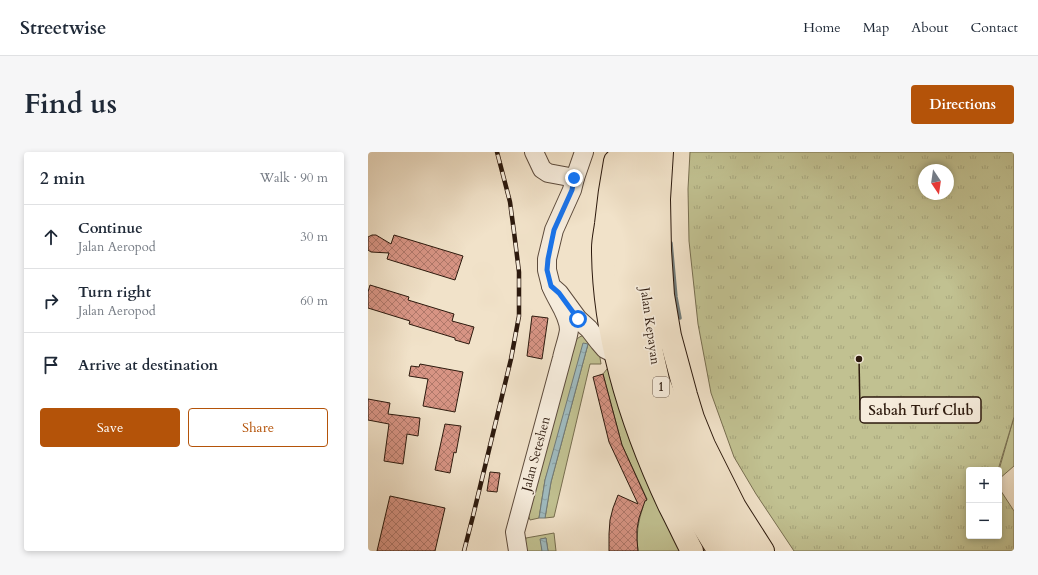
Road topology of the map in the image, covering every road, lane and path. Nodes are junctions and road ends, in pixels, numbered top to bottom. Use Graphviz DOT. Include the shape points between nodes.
graph roads {
  1 [pos="534,152"];
  2 [pos="617,152"];
  3 [pos="629,152"];
  4 [pos="646,152"];
  5 [pos="662,152"];
  6 [pos="584,153"];
  7 [pos="574,178"];
  8 [pos="633,206"];
  9 [pos="551,286"];
  10 [pos="589,330"];
  11 [pos="616,355"];
  12 [pos="562,358"];
  13 [pos="518,551"];
  14 [pos="692,551"];
  15 [pos="719,551"];
  16 [pos="742,551"];
  17 [pos="763,551"];
  1 -- 7 [label="street" via="542,169 548,173"];
  2 -- 11 [label="highway" via="603,247 608,314"];
  3 -- 8 [label="highway, Jalan Kepayan / 1" via="626,179"];
  4 -- 8 [label="highway, Jalan Kepayan / 1" via="642,181"];
  5 -- 17 [label="highway" via="659,199 660,251 663,295 670,336 693,418 704,445 735,507"];
  6 -- 7 [label="street, Jalan Seteshen"];
  7 -- 9 [label="street, Jalan Seteshen" via="572,190 554,230 551,244 547,270"];
  8 -- 15 [label="highway, Jalan Kepayan / 1" via="624,240 630,325 636,356 661,440 703,526"];
  8 -- 16 [label="highway, Jalan Kepayan / 1" via="641,240 648,324 658,380 693,465 724,528"];
  9 -- 10 [label="street"];
  9 -- 12 [label="street, Jalan Seteshen" via="567,319 569,330"];
  10 -- 11 [label="street" via="605,349"];
  10 -- 12 [label="street, Jalan Seteshen" via="578,334"];
  11 -- 14 [label="highway" via="640,436 661,488"];
  12 -- 13 [label="street, Jalan Seteshen" via="515,532"];
}
